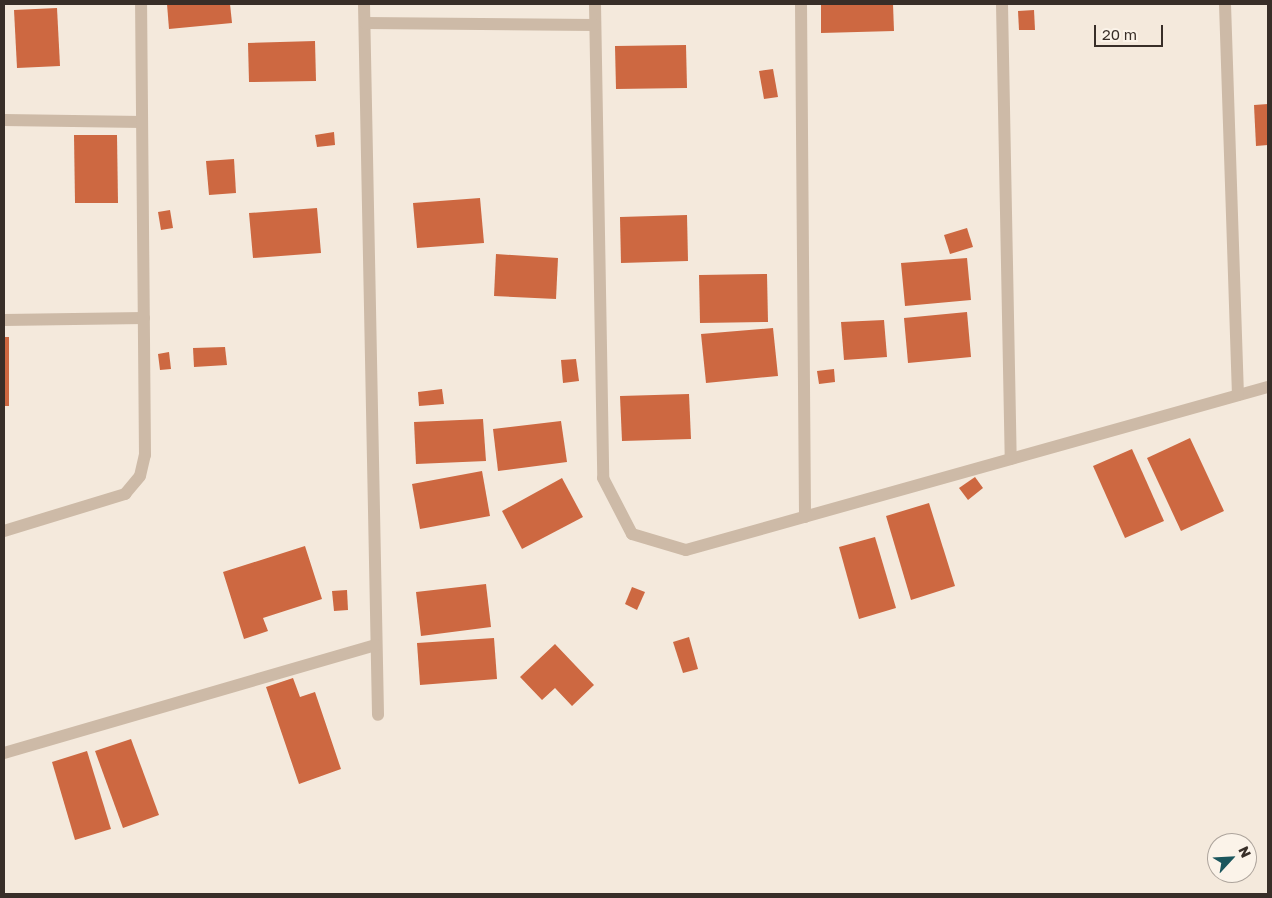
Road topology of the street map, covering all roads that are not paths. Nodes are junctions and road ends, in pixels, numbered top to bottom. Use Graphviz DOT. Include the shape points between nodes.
graph roads {
  1 [pos="141,4"];
  2 [pos="364,4"];
  3 [pos="594,4"];
  4 [pos="801,4"];
  5 [pos="1002,4"];
  6 [pos="1225,4"];
  7 [pos="364,23"];
  8 [pos="595,26"];
  9 [pos="4,120"];
  10 [pos="142,122"];
  11 [pos="144,318"];
  12 [pos="4,320"];
  13 [pos="1268,387"];
  14 [pos="1238,395"];
  15 [pos="1011,459"];
  16 [pos="805,517"];
  17 [pos="4,531"];
  18 [pos="376,645"];
  19 [pos="378,715"];
  20 [pos="4,753"];
  1 -- 10 [label="street"];
  2 -- 7 [label="street"];
  3 -- 8 [label="street"];
  4 -- 16 [label="street"];
  5 -- 15 [label="street"];
  6 -- 14 [label="street"];
  7 -- 8 [label="street"];
  7 -- 18 [label="street"];
  8 -- 16 [label="street" via="603,478 632,534 686,550"];
  9 -- 10 [label="street"];
  10 -- 11 [label="street"];
  11 -- 12 [label="street"];
  11 -- 17 [label="street" via="145,455 140,476 125,494"];
  13 -- 14 [label="street"];
  14 -- 15 [label="street"];
  15 -- 16 [label="street"];
  18 -- 19 [label="street"];
  18 -- 20 [label="street"];
}
